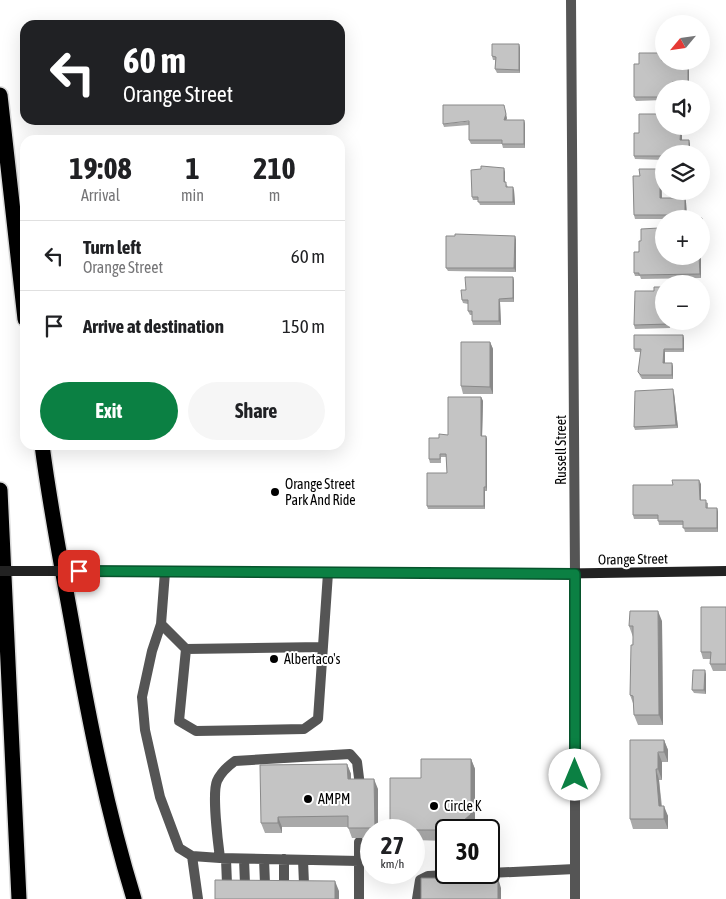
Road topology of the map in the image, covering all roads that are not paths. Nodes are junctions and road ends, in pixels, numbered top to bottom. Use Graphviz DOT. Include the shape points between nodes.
graph roads {
  1 [pos="571,0"];
  2 [pos="0,95"];
  3 [pos="20,274"];
  4 [pos="43,450"];
  5 [pos="0,490"];
  6 [pos="0,571"];
  7 [pos="726,571"];
  8 [pos="165,572"];
  9 [pos="328,572"];
  10 [pos="575,574"];
  11 [pos="161,624"];
  12 [pos="323,647"];
  13 [pos="186,649"];
  14 [pos="360,786"];
  15 [pos="359,842"];
  16 [pos="192,856"];
  17 [pos="223,859"];
  18 [pos="244,859"];
  19 [pos="264,859"];
  20 [pos="284,860"];
  21 [pos="303,860"];
  22 [pos="359,861"];
  23 [pos="575,870"];
  24 [pos="227,884"];
  25 [pos="245,884"];
  26 [pos="265,884"];
  27 [pos="284,884"];
  28 [pos="304,884"];
  29 [pos="19,899"];
  30 [pos="134,899"];
  31 [pos="198,899"];
  32 [pos="359,899"];
  33 [pos="417,899"];
  34 [pos="575,899"];
  1 -- 10 [label="street, Russell Street"];
  2 -- 3 [label="highway"];
  4 -- 30 [label="highway" via="87,708"];
  5 -- 29 [label="highway"];
  6 -- 8 [label="street, Orange Street, bridge"];
  7 -- 10 [label="street, Orange Street"];
  8 -- 9 [label="street, Orange Street"];
  8 -- 11 [label="street"];
  9 -- 10 [label="street, Orange Street"];
  9 -- 12 [label="street"];
  10 -- 23 [label="street, Russell Street"];
  11 -- 13 [label="street"];
  11 -- 16 [label="street" via="142,697 145,730 160,797 179,848"];
  12 -- 13 [label="street"];
  12 -- 13 [label="street" via="318,719 304,729 196,731 179,721"];
  14 -- 17 [label="street" via="357,762 350,754 235,761 216,782 217,831"];
  15 -- 22 [label="street"];
  16 -- 17 [label="street"];
  16 -- 31 [label="street"];
  17 -- 18 [label="street"];
  17 -- 24 [label="street"];
  18 -- 19 [label="street"];
  18 -- 25 [label="street"];
  19 -- 20 [label="street"];
  19 -- 26 [label="street"];
  20 -- 21 [label="street"];
  20 -- 27 [label="street"];
  21 -- 22 [label="street"];
  21 -- 28 [label="street"];
  22 -- 32 [label="street"];
  23 -- 33 [label="street" via="428,876 420,880"];
  23 -- 34 [label="street, Russell Street"];
}
